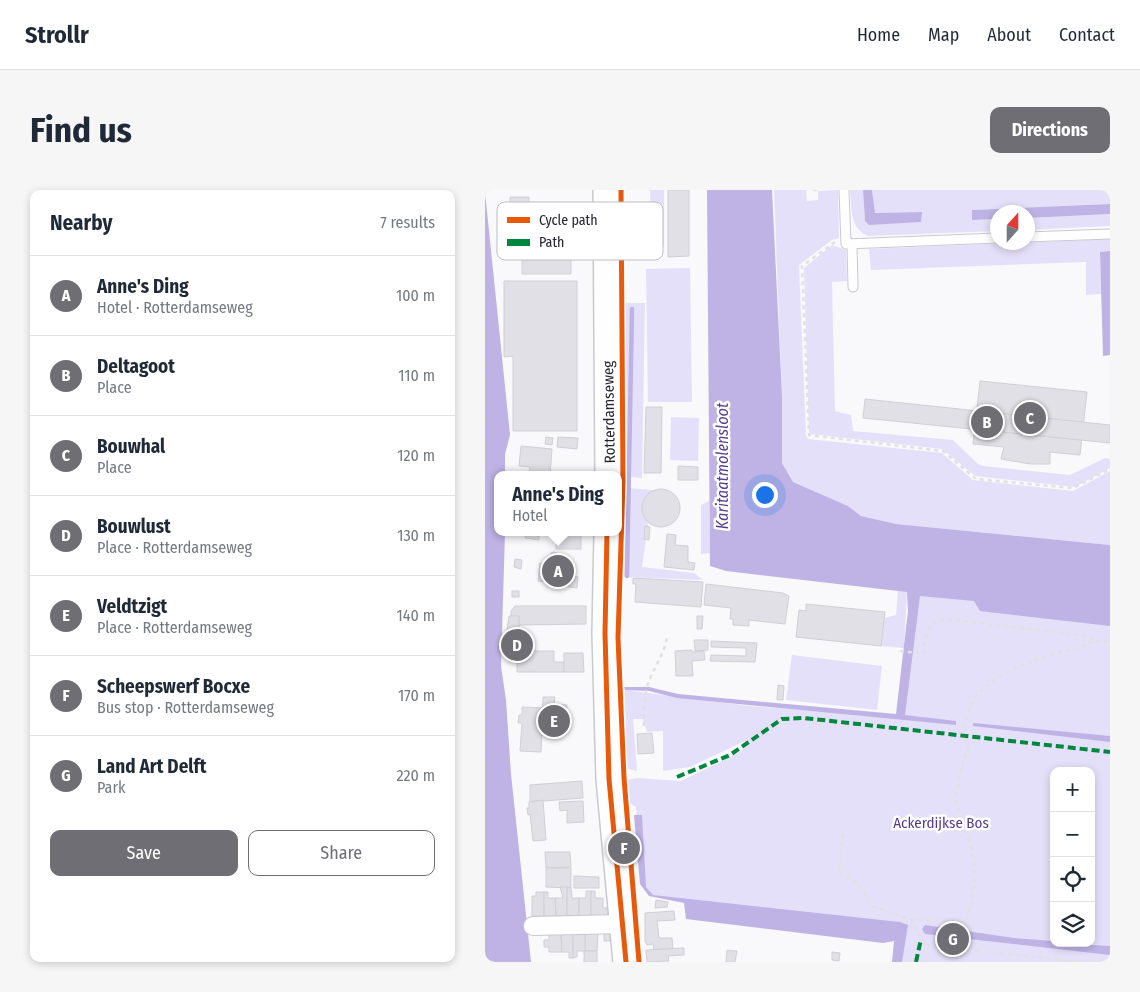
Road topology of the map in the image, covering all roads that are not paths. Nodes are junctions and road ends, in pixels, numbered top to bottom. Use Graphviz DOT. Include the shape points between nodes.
graph roads {
  1 [pos="844,190"];
  2 [pos="1110,234"];
  3 [pos="1035,237"];
  4 [pos="990,238"];
  5 [pos="849,242"];
  6 [pos="606,260"];
  7 [pos="853,287"];
  8 [pos="608,471"];
  9 [pos="607,536"];
  10 [pos="622,924"];
  11 [pos="533,926"];
  12 [pos="626,962"];
  1 -- 5 [label="lane"];
  2 -- 3 [label="lane"];
  4 -- 5 [label="lane"];
  5 -- 7 [label="lane"];
  6 -- 8 [label="street, Rotterdamseweg"];
  9 -- 10 [label="street" via="605,633 609,779"];
  10 -- 11 [label="street"];
  10 -- 12 [label="street"];
}
